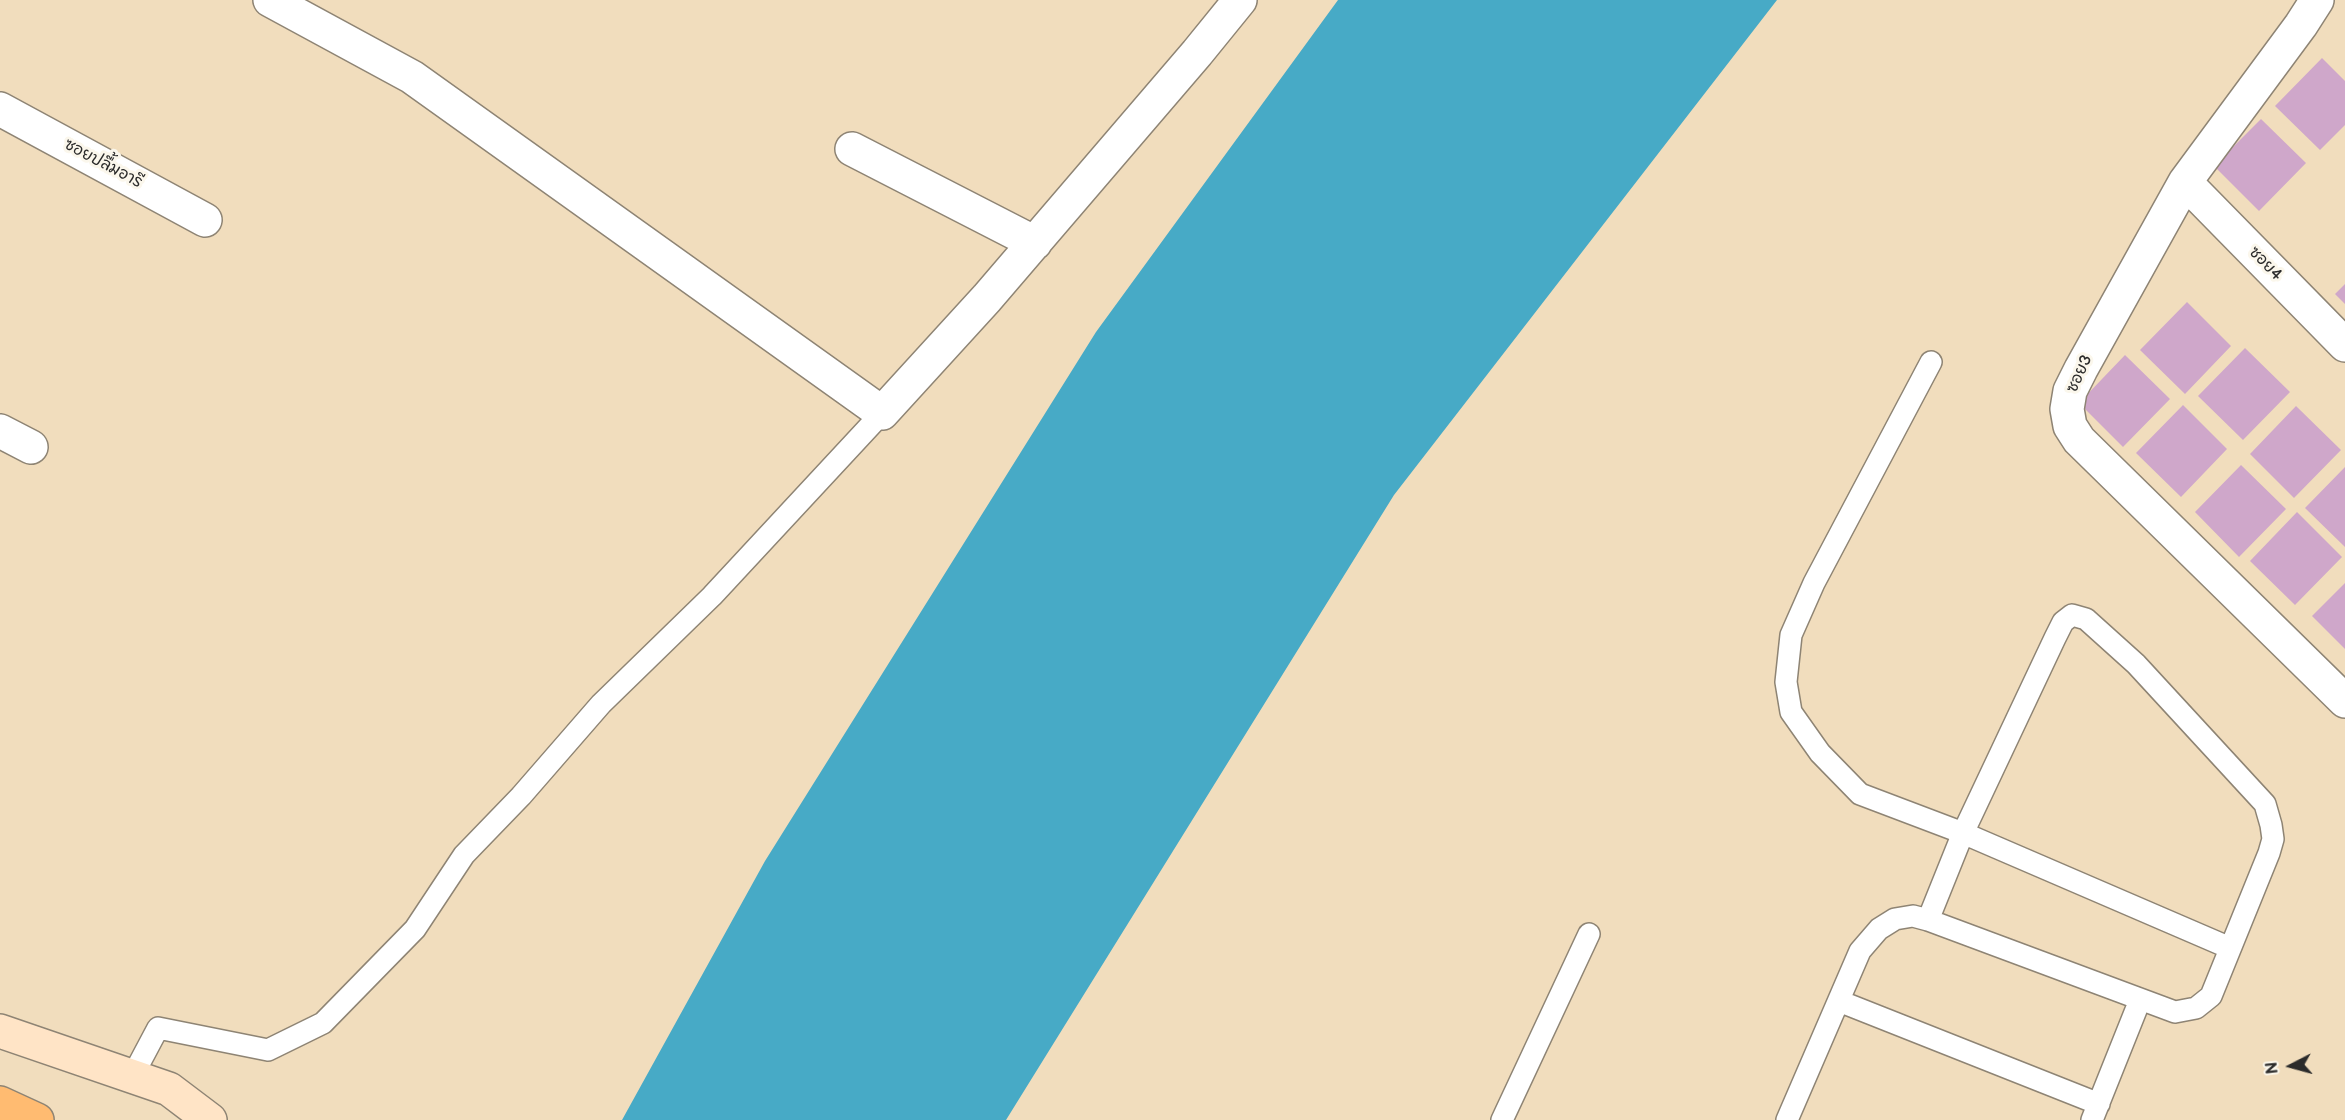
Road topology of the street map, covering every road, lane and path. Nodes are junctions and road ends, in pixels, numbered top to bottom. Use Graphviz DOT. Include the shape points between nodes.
graph roads {
  1 [pos="270,0"];
  2 [pos="1240,0"];
  3 [pos="2317,0"];
  4 [pos="0,109"];
  5 [pos="852,149"];
  6 [pos="2185,182"];
  7 [pos="205,220"];
  8 [pos="1035,243"];
  9 [pos="2345,345"];
  10 [pos="1931,362"];
  11 [pos="882,412"];
  12 [pos="0,430"];
  13 [pos="31,447"];
  14 [pos="2345,701"];
  15 [pos="1963,833"];
  16 [pos="1928,920"];
  17 [pos="1589,934"];
  18 [pos="2230,948"];
  19 [pos="2140,1000"];
  20 [pos="1839,1001"];
  21 [pos="0,1030"];
  22 [pos="132,1077"];
  23 [pos="0,1103"];
  24 [pos="2096,1112"];
  25 [pos="37,1120"];
  26 [pos="210,1120"];
  27 [pos="1502,1120"];
  28 [pos="1787,1120"];
  1 -- 11 [label="street" via="412,77"];
  2 -- 8 [label="street"];
  3 -- 6 [label="street, ซอย3"];
  4 -- 7 [label="street, ซอยปลื้มอารี"];
  5 -- 8 [label="street"];
  6 -- 9 [label="street, ซอย4"];
  6 -- 14 [label="street, ซอย3" via="2070,391 2070,426 2079,440"];
  8 -- 11 [label="street"];
  10 -- 15 [label="lane" via="1814,583 1791,635 1786,682 1791,712 1820,753 1860,794"];
  11 -- 22 [label="lane" via="712,596 601,704 464,855 415,929 323,1023 268,1050 158,1028"];
  12 -- 13 [label="street"];
  15 -- 16 [label="lane"];
  15 -- 18 [label="lane"];
  15 -- 18 [label="lane" via="2063,622 2072,615 2086,619 2136,664 2265,804 2273,838"];
  16 -- 19 [label="lane"];
  16 -- 20 [label="lane" via="1913,916 1895,919 1879,929 1860,951"];
  17 -- 27 [label="lane"];
  18 -- 19 [label="lane" via="2211,996 2196,1008 2175,1012"];
  19 -- 24 [label="lane"];
  20 -- 24 [label="lane"];
  20 -- 28 [label="lane"];
  21 -- 22 [label="main road"];
  22 -- 26 [label="main road" via="169,1089"];
  23 -- 25 [label="highway"];
}
